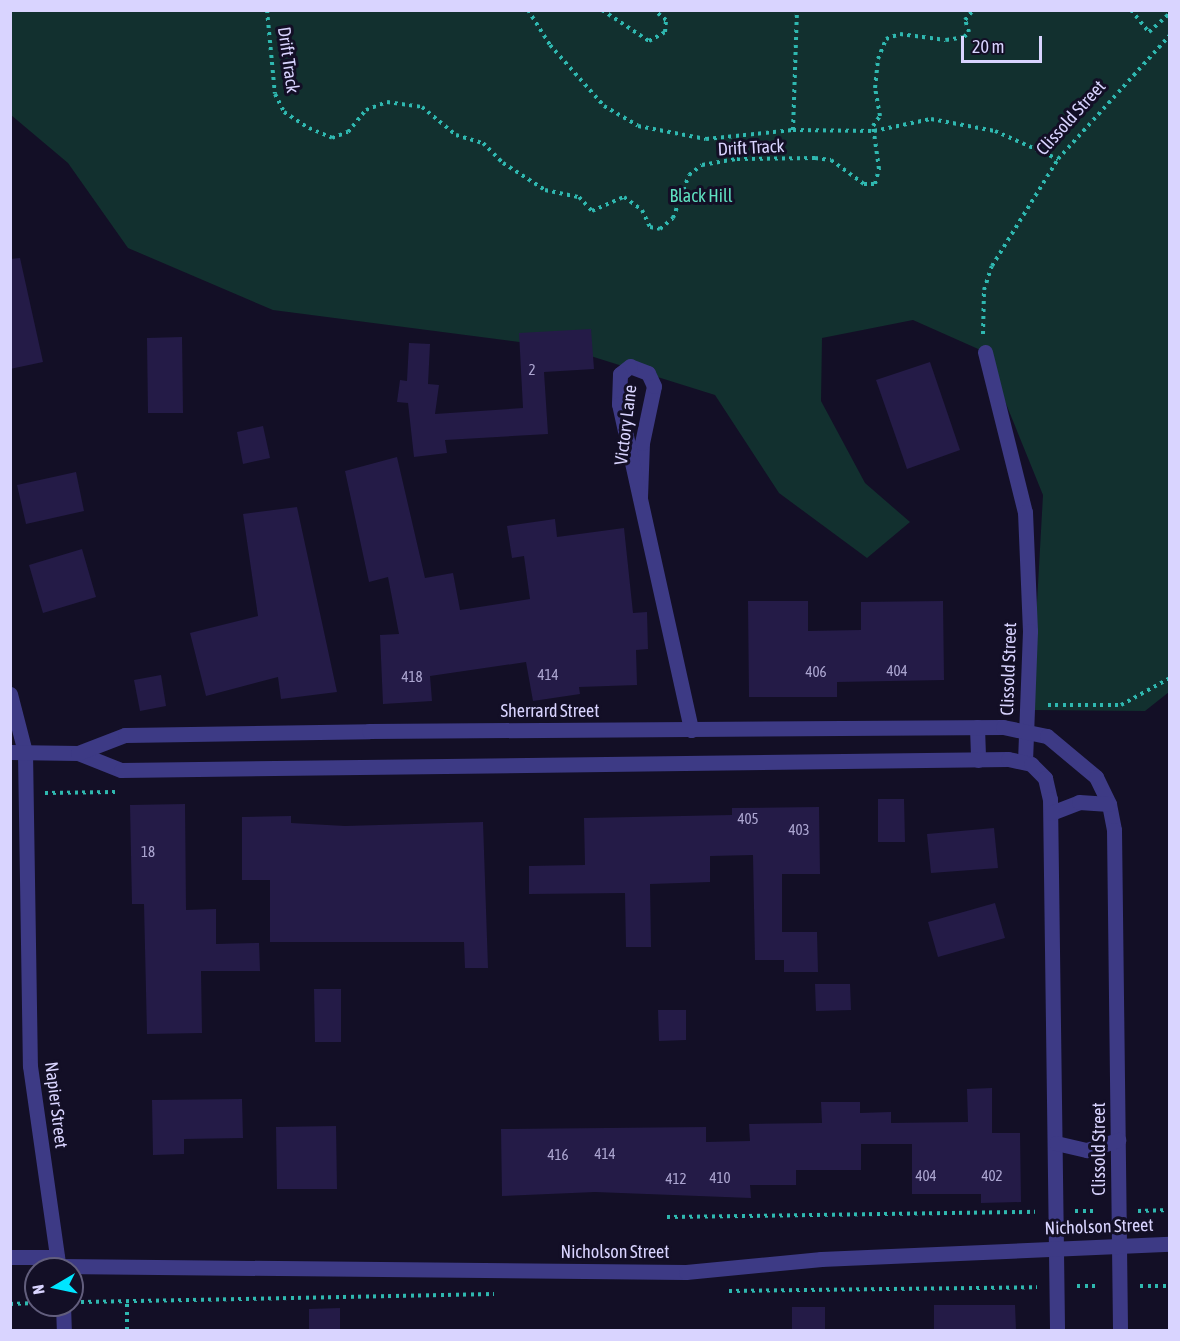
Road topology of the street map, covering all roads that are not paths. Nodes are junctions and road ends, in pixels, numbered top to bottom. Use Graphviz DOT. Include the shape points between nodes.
graph roads {
  1 [pos="985,352"];
  2 [pos="640,496"];
  3 [pos="10,694"];
  4 [pos="977,727"];
  5 [pos="1026,729"];
  6 [pos="691,730"];
  7 [pos="18,752"];
  8 [pos="78,753"];
  9 [pos="978,760"];
  10 [pos="1025,762"];
  11 [pos="1109,804"];
  12 [pos="1051,813"];
  13 [pos="1118,1140"];
  14 [pos="1056,1143"];
  15 [pos="1170,1244"];
  16 [pos="1119,1245"];
  17 [pos="1056,1247"];
  18 [pos="58,1257"];
  19 [pos="84,1264"];
  20 [pos="1058,1330"];
  21 [pos="1120,1330"];
  1 -- 5 [label="street, Clissold Street" via="1025,512 1029,705"];
  2 -- 2 [label="street, Victory Lane" via="619,404 620,374 630,366 648,373 654,386 642,443"];
  2 -- 6 [label="street, Victory Lane"];
  3 -- 7 [label="street, Napier Street"];
  4 -- 5 [label="street, Sherrard Street"];
  4 -- 6 [label="street, Sherrard Street"];
  4 -- 9 [label="street"];
  5 -- 10 [label="street"];
  5 -- 11 [label="street, Clissold Street" via="1072,752 1096,777"];
  6 -- 8 [label="street, Sherrard Street" via="125,735"];
  7 -- 8 [label="street, Sherrard Street"];
  7 -- 18 [label="street, Napier Street" via="30,1066"];
  8 -- 9 [label="street, Sherrard Street" via="121,770"];
  9 -- 10 [label="street, Sherrard Street"];
  10 -- 12 [label="street" via="1045,778"];
  11 -- 12 [label="street" via="1079,802"];
  11 -- 13 [label="street, Clissold Street" via="1116,846"];
  12 -- 14 [label="street"];
  13 -- 14 [label="street" via="1087,1150"];
  13 -- 16 [label="street, Clissold Street"];
  14 -- 17 [label="street"];
  15 -- 16 [label="street, Nicholson Street"];
  16 -- 17 [label="street, Nicholson Street"];
  16 -- 21 [label="street, Clissold Street"];
  17 -- 19 [label="street, Nicholson Street" via="821,1259 686,1272"];
  17 -- 20 [label="street"];
}
